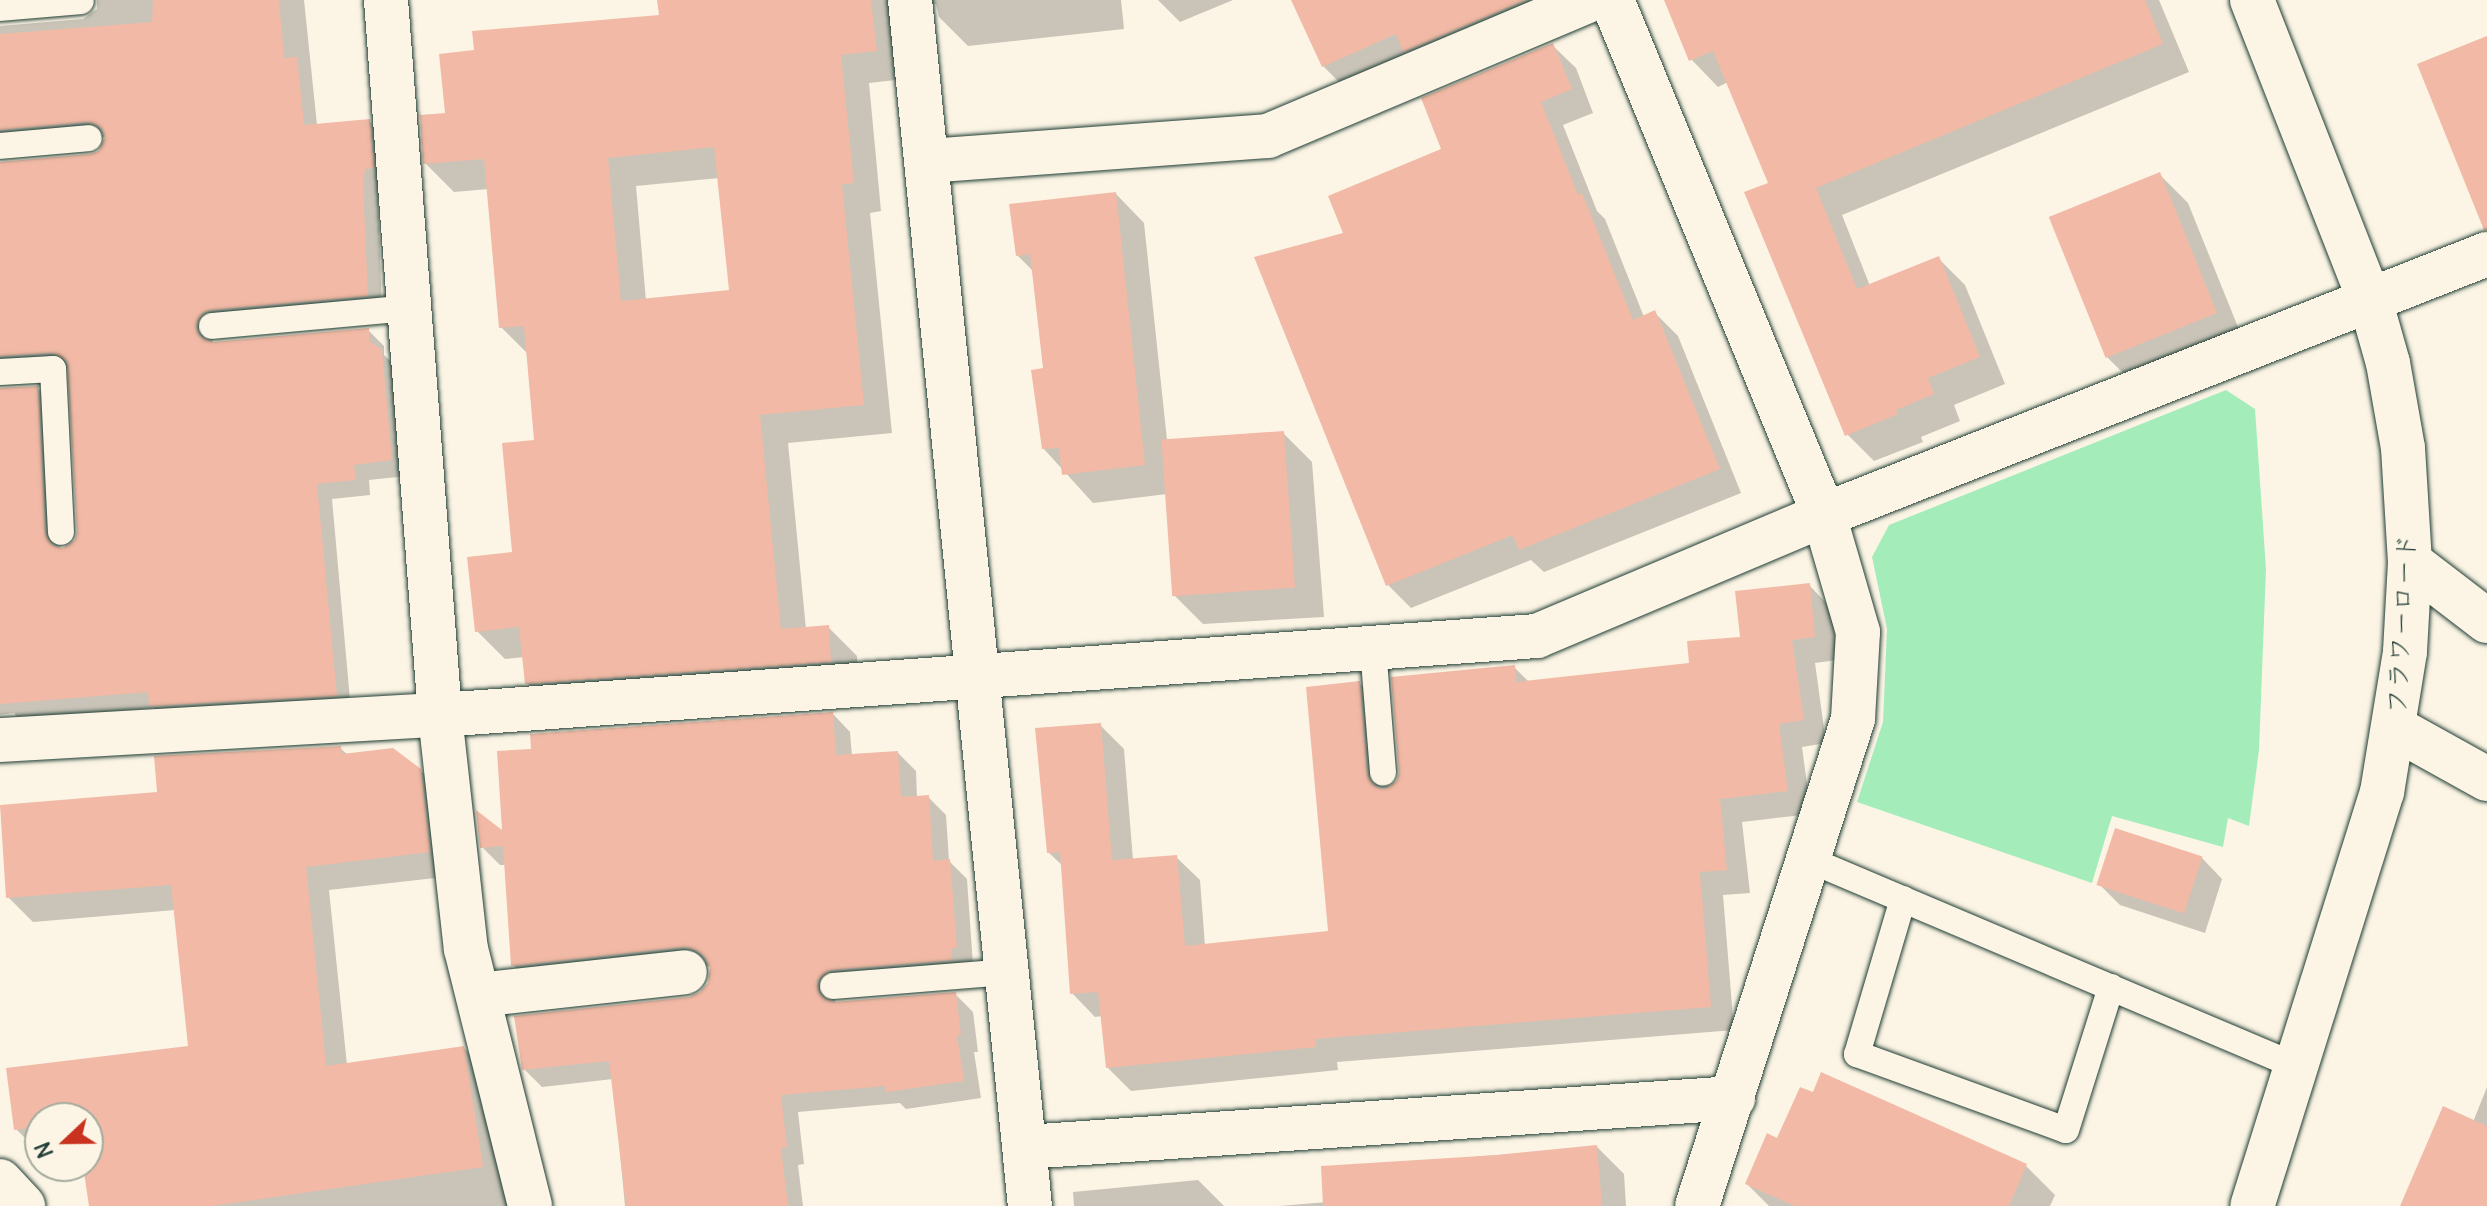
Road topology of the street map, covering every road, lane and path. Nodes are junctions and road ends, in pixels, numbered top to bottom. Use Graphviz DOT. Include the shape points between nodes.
graph roads {
  1 [pos="386,0"];
  2 [pos="910,0"];
  3 [pos="1590,0"];
  4 [pos="1612,0"];
  5 [pos="2252,0"];
  6 [pos="81,1"];
  7 [pos="0,8"];
  8 [pos="89,138"];
  9 [pos="0,146"];
  10 [pos="927,161"];
  11 [pos="2487,254"];
  12 [pos="2371,303"];
  13 [pos="409,308"];
  14 [pos="212,326"];
  15 [pos="0,372"];
  16 [pos="1824,515"];
  17 [pos="61,532"];
  18 [pos="2410,562"];
  19 [pos="2487,621"];
  20 [pos="1373,648"];
  21 [pos="979,677"];
  22 [pos="440,715"];
  23 [pos="2395,728"];
  24 [pos="0,740"];
  25 [pos="1383,773"];
  26 [pos="2487,779"];
  27 [pos="1810,860"];
  28 [pos="1903,899"];
  29 [pos="685,972"];
  30 [pos="1008,972"];
  31 [pos="833,986"];
  32 [pos="2111,987"];
  33 [pos="478,995"];
  34 [pos="2296,1066"];
  35 [pos="1733,1098"];
  36 [pos="1026,1147"];
  37 [pos="0,1181"];
  38 [pos="23,1206"];
  39 [pos="530,1206"];
  40 [pos="1030,1206"];
  41 [pos="1697,1206"];
  42 [pos="2252,1206"];
  1 -- 13 [label="street"];
  2 -- 10 [label="street"];
  3 -- 10 [label="street" via="1268,136"];
  4 -- 16 [label="street"];
  5 -- 12 [label="street, フラワーロード"];
  6 -- 7 [label="lane"];
  8 -- 9 [label="lane"];
  10 -- 21 [label="street"];
  11 -- 12 [label="street"];
  12 -- 16 [label="street"];
  12 -- 18 [label="street, フラワーロード" via="2403,448"];
  13 -- 14 [label="lane"];
  13 -- 22 [label="street"];
  15 -- 17 [label="lane" via="53,369"];
  16 -- 20 [label="street" via="1537,636"];
  16 -- 27 [label="street" via="1858,632 1853,719"];
  18 -- 19 [label="street"];
  18 -- 23 [label="street, フラワーロード"];
  20 -- 21 [label="street"];
  20 -- 25 [label="lane"];
  21 -- 22 [label="street"];
  21 -- 30 [label="street"];
  22 -- 24 [label="street"];
  22 -- 33 [label="street" via="466,949"];
  23 -- 26 [label="street"];
  23 -- 34 [label="street, フラワーロード" via="2382,792"];
  27 -- 28 [label="lane"];
  27 -- 35 [label="street"];
  28 -- 32 [label="lane"];
  28 -- 32 [label="lane" via="1857,1054 2066,1130"];
  29 -- 33 [label="street"];
  30 -- 31 [label="lane"];
  30 -- 36 [label="street"];
  32 -- 34 [label="lane"];
  33 -- 39 [label="street"];
  34 -- 42 [label="street, フラワーロード"];
  35 -- 36 [label="street"];
  35 -- 41 [label="street"];
  36 -- 40 [label="street"];
  37 -- 38 [label="street"];
}
